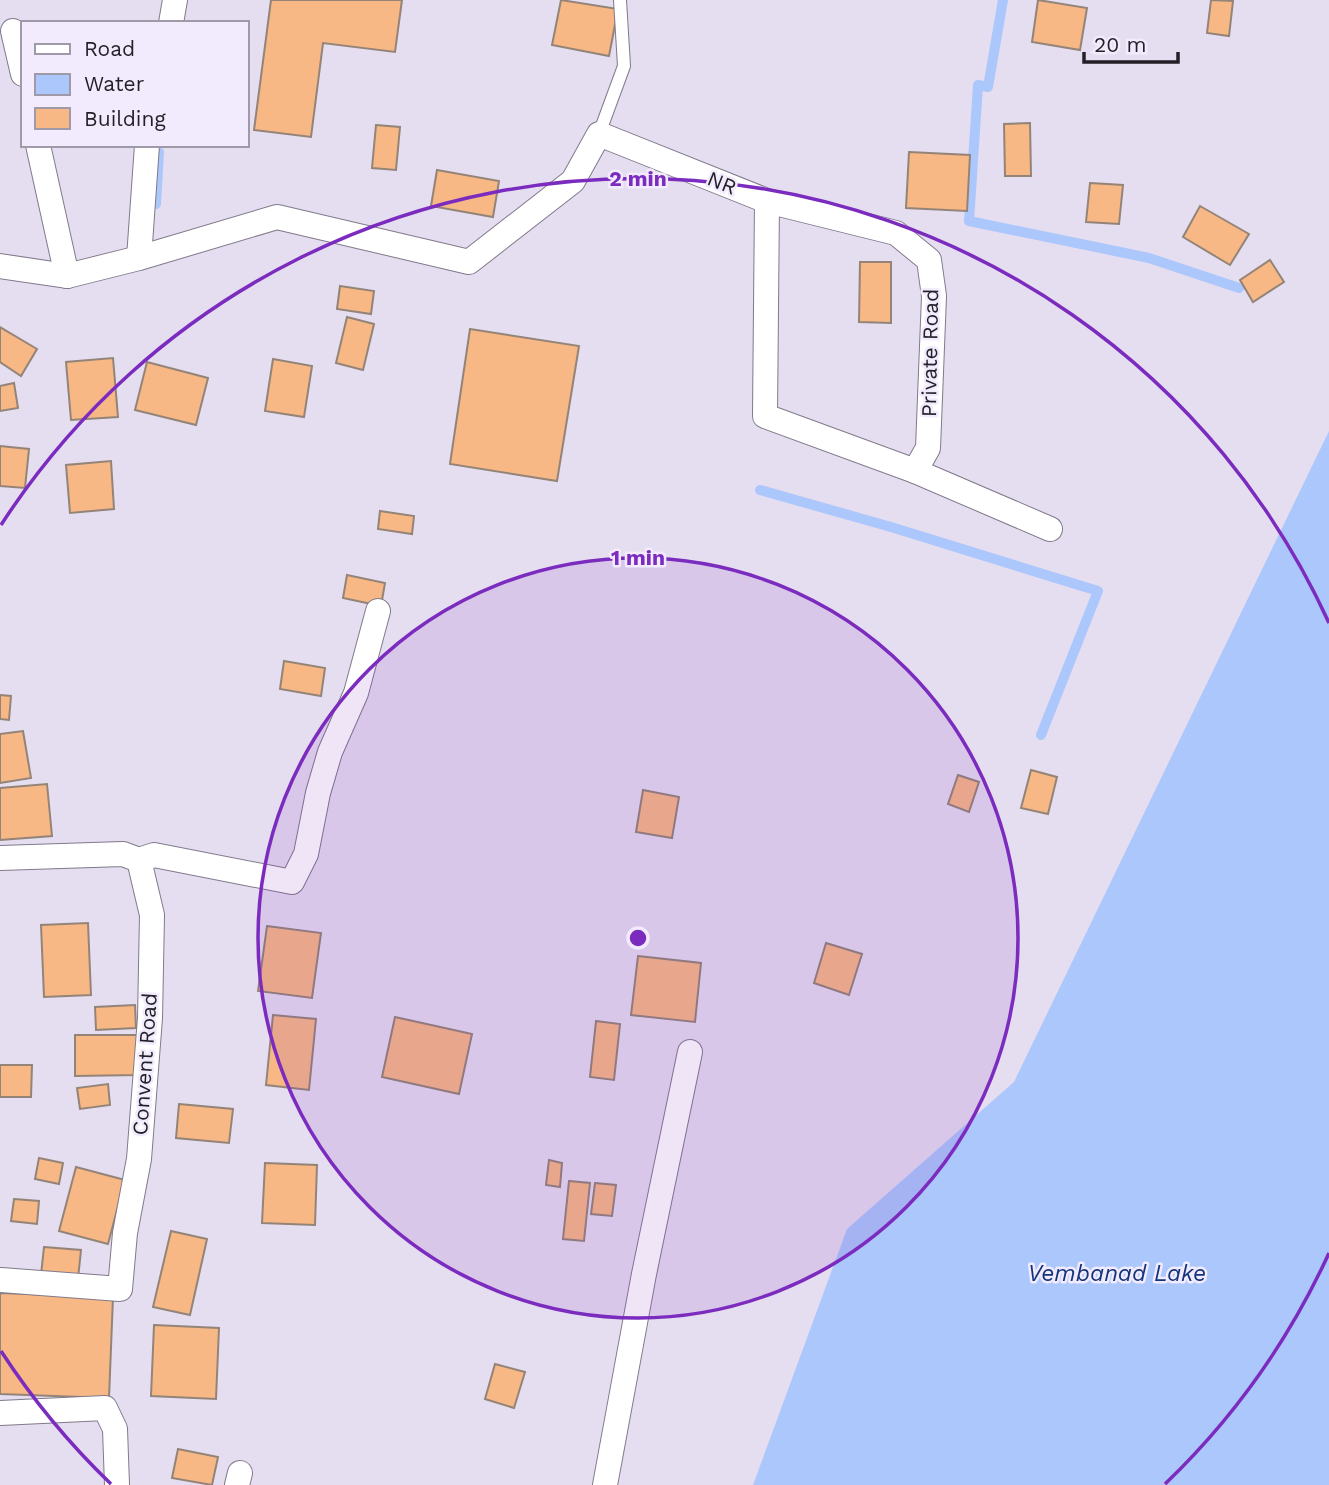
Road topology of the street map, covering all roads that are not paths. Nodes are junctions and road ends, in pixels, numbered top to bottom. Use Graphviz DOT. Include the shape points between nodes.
graph roads {
  1 [pos="175,0"];
  2 [pos="620,0"];
  3 [pos="171,21"];
  4 [pos="13,31"];
  5 [pos="21,65"];
  6 [pos="599,134"];
  7 [pos="38,147"];
  8 [pos="147,147"];
  9 [pos="767,201"];
  10 [pos="139,258"];
  11 [pos="0,266"];
  12 [pos="67,276"];
  13 [pos="915,471"];
  14 [pos="1051,529"];
  15 [pos="378,611"];
  16 [pos="0,858"];
  17 [pos="139,860"];
  18 [pos="690,1052"];
  19 [pos="1,1280"];
  20 [pos="0,1413"];
  21 [pos="117,1485"];
  22 [pos="605,1485"];
  1 -- 3 [label="street"];
  2 -- 6 [label="lane" via="624,66"];
  4 -- 5 [label="street"];
  6 -- 9 [label="street, NR"];
  6 -- 10 [label="street" via="573,181 469,262 277,217"];
  7 -- 12 [label="street"];
  8 -- 10 [label="street"];
  9 -- 13 [label="street" via="765,416"];
  9 -- 13 [label="street, Private Road" via="896,233 929,260 934,296 928,448"];
  10 -- 12 [label="street"];
  11 -- 12 [label="street"];
  13 -- 14 [label="street"];
  15 -- 17 [label="street" via="356,693 330,752 306,854 292,881 154,855"];
  16 -- 17 [label="street" via="123,854"];
  17 -- 19 [label="street, Convent Road" via="152,915 150,1018 139,1159 120,1289"];
  18 -- 22 [label="street"];
  20 -- 21 [label="street" via="104,1408 115,1429"];
}
